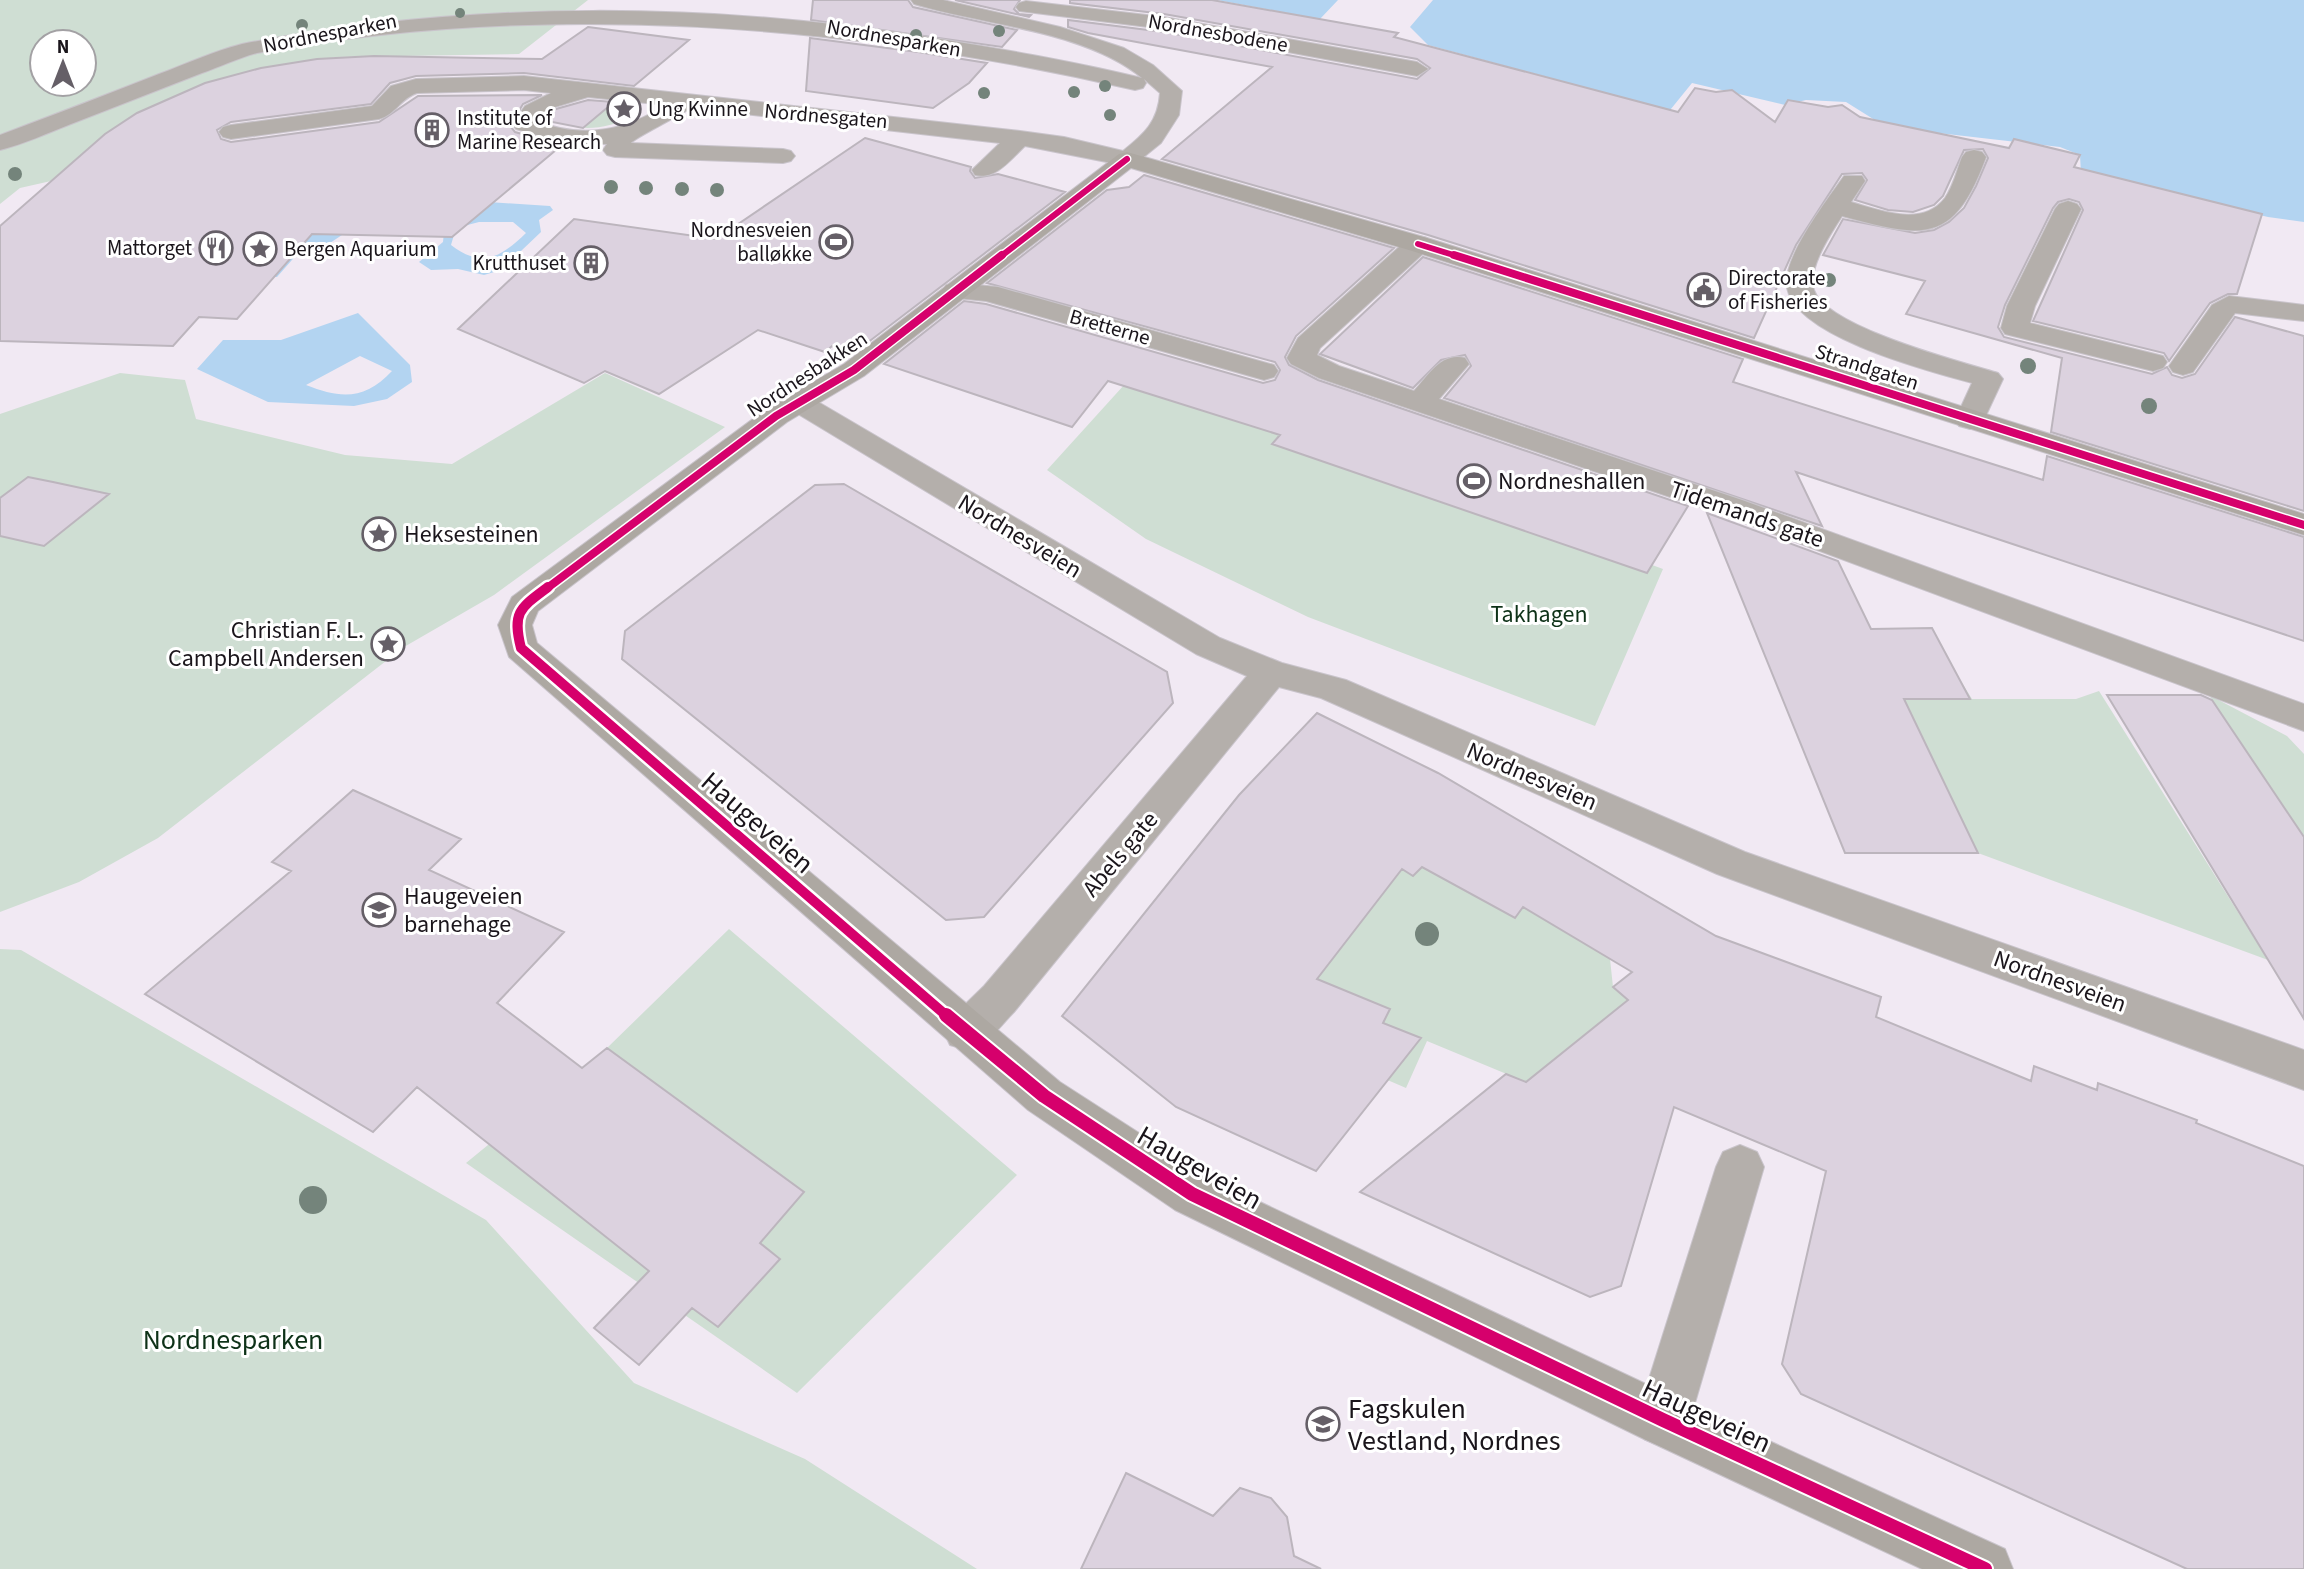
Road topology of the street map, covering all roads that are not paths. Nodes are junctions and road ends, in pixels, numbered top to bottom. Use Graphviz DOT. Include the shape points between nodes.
graph roads {
  1 [pos="922,0"];
  2 [pos="976,0"];
  3 [pos="1194,9"];
  4 [pos="1180,26"];
  5 [pos="1417,69"];
  6 [pos="592,90"];
  7 [pos="687,101"];
  8 [pos="1171,103"];
  9 [pos="926,127"];
  10 [pos="231,132"];
  11 [pos="625,133"];
  12 [pos="1020,138"];
  13 [pos="0,143"];
  14 [pos="901,147"];
  15 [pos="783,156"];
  16 [pos="1974,158"];
  17 [pos="1127,159"];
  18 [pos="984,170"];
  19 [pos="1853,181"];
  20 [pos="1835,206"];
  21 [pos="2068,209"];
  22 [pos="1418,244"];
  23 [pos="956,291"];
  24 [pos="2304,313"];
  25 [pos="2153,362"];
  26 [pos="1455,364"];
  27 [pos="2183,366"];
  28 [pos="1264,371"];
  29 [pos="798,402"];
  30 [pos="1419,403"];
  31 [pos="1970,420"];
  32 [pos="2304,525"];
  33 [pos="515,625"];
  34 [pos="1271,672"];
  35 [pos="2304,718"];
  36 [pos="965,1032"];
  37 [pos="2304,1070"];
  38 [pos="1740,1167"];
  39 [pos="1663,1420"];
  40 [pos="1985,1569"];
  1 -- 8 [label="street, Nordnesbodene" via="1119,54 1151,71 1171,91"];
  2 -- 4 [label="street, Nordnesbodene"];
  3 -- 4 [label="street"];
  4 -- 5 [label="street, Nordnesbodene"];
  6 -- 7 [label="street, Nordnesgaten"];
  6 -- 10 [label="street, Nordnesgaten" via="524,83 416,86 398,91 379,112"];
  6 -- 11 [label="street" via="545,104 529,113 524,124 566,136"];
  7 -- 9 [label="street, Nordnesgaten"];
  7 -- 11 [label="street" via="659,120"];
  8 -- 13 [label="street, Nordnesparken" via="1126,79 821,25 674,12 554,10 405,18 246,49"];
  8 -- 17 [label="street" via="1161,132"];
  9 -- 12 [label="street, Nordnesgaten"];
  9 -- 14 [label="street"];
  11 -- 15 [label="street" via="615,150"];
  12 -- 17 [label="street, Nordnesgaten"];
  12 -- 18 [label="street"];
  16 -- 20 [label="street" via="1954,203 1940,217 1922,223 1898,221"];
  17 -- 22 [label="main road, Nordnesgaten"];
  17 -- 23 [label="main road, Nordnesbakken"];
  19 -- 20 [label="street"];
  20 -- 31 [label="street" via="1803,268 1800,290 1811,307 1866,340 1988,379"];
  21 -- 25 [label="street" via="2015,328"];
  22 -- 30 [label="street, Tidemands gate" via="1308,344 1301,358"];
  22 -- 31 [label="main road, Strandgaten"];
  23 -- 28 [label="street, Bretterne" via="988,293"];
  23 -- 29 [label="main road, Nordnesbakken" via="853,370"];
  24 -- 27 [label="street" via="2229,304 2217,312 2195,357"];
  26 -- 30 [label="street"];
  29 -- 33 [label="main road, Nordnesbakken" via="524,605"];
  29 -- 34 [label="street, Nordnesveien" via="1208,646"];
  30 -- 35 [label="street, Tidemands gate" via="1731,507"];
  31 -- 32 [label="main road, Strandgaten"];
  33 -- 36 [label="main road, Haugeveien" via="521,648"];
  34 -- 36 [label="street, Abels gate" via="999,999"];
  34 -- 37 [label="street, Nordnesveien" via="1333,689 1731,863"];
  36 -- 39 [label="main road, Haugeveien" via="1044,1096 1192,1194"];
  38 -- 39 [label="street"];
  39 -- 40 [label="main road, Haugeveien"];
}
